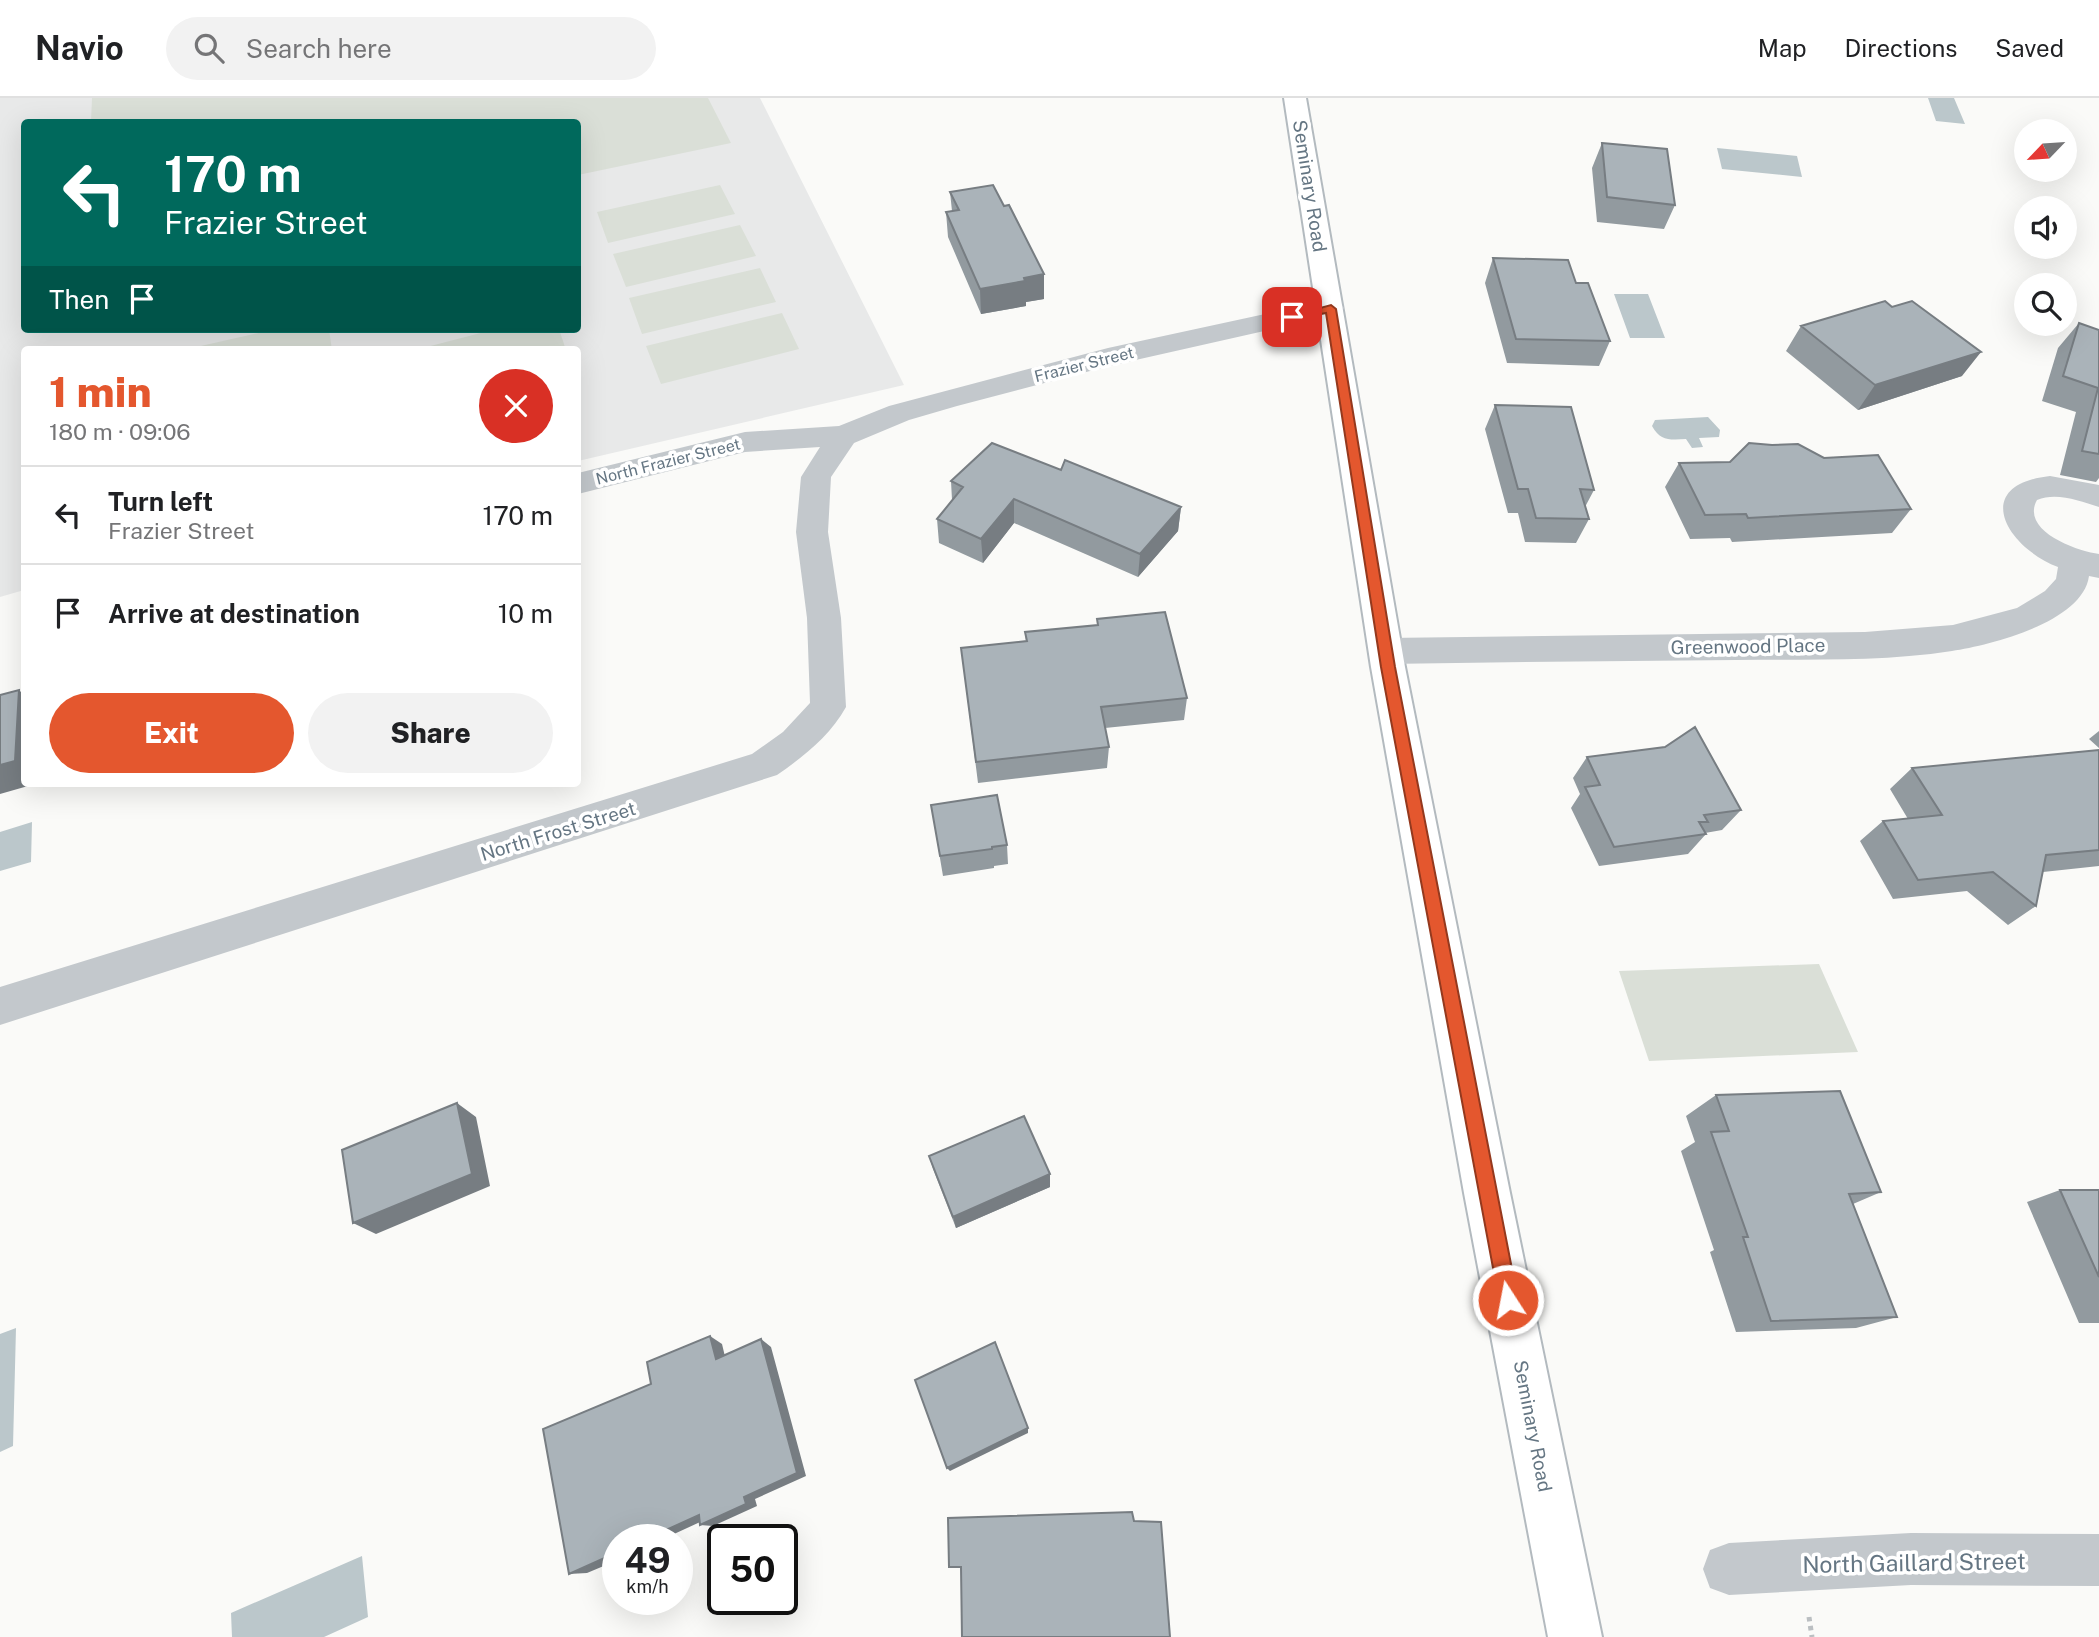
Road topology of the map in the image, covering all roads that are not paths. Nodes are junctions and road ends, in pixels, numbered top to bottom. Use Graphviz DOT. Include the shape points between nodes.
graph roads {
  1 [pos="1295,98"];
  2 [pos="1331,309"];
  3 [pos="843,436"];
  4 [pos="581,483"];
  5 [pos="2099,496"];
  6 [pos="2087,564"];
  7 [pos="1386,651"];
  8 [pos="0,1006"];
  9 [pos="2099,1560"];
  10 [pos="1729,1569"];
  11 [pos="1575,1637"];
  1 -- 2 [label="main road, Seminary Road"];
  2 -- 3 [label="street, Frazier Street" via="1108,357 899,413"];
  2 -- 7 [label="main road, Seminary Road"];
  3 -- 4 [label="street, North Frazier Street" via="745,442"];
  3 -- 8 [label="street, North Frost Street" via="816,477 811,532 824,618 828,707 796,742 764,765"];
  5 -- 6 [label="street, Greenwood Place" via="2055,485 2025,493 2018,503 2018,515 2031,535 2055,553"];
  6 -- 7 [label="street, Greenwood Place" via="2057,600 2027,618 1953,638 1865,645"];
  7 -- 11 [label="main road, Seminary Road"];
  9 -- 10 [label="street, North Gaillard Street" via="1911,1559"];
}
